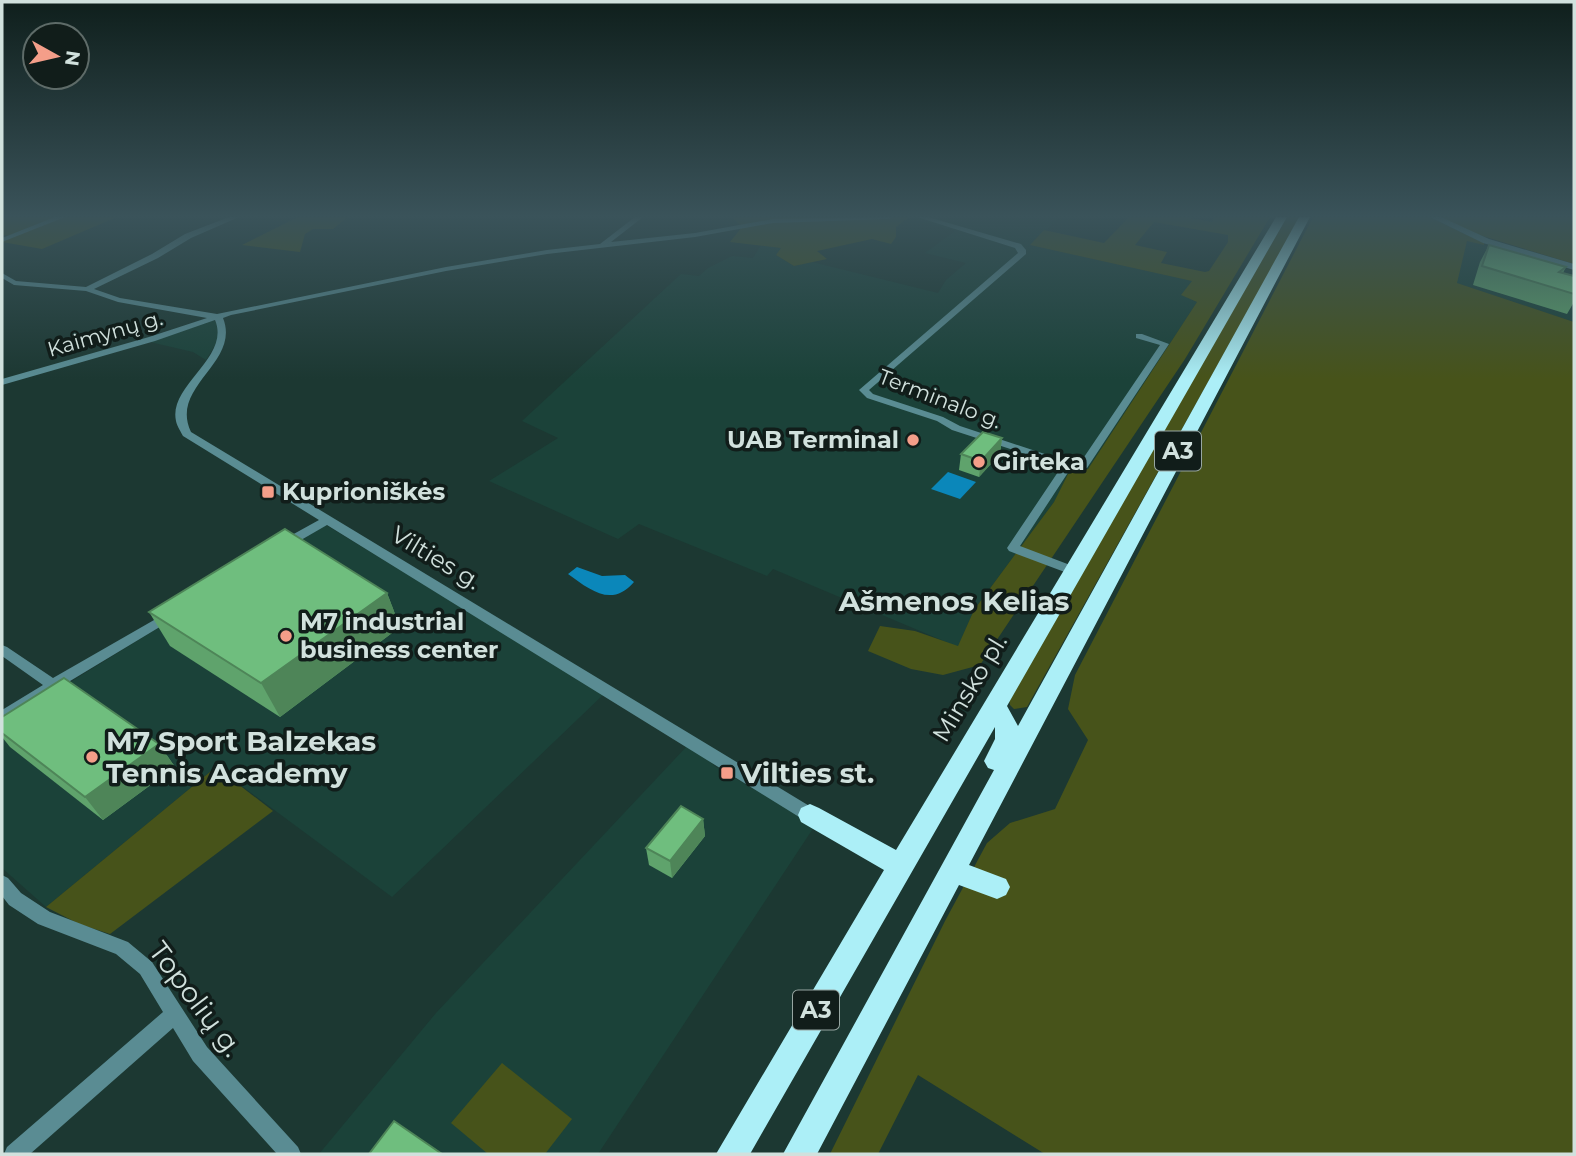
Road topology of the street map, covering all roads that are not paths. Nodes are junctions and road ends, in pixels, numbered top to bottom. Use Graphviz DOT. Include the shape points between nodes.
graph roads {
  1 [pos="124,271"];
  2 [pos="432,271"];
  3 [pos="1002,271"];
  4 [pos="1250,271"];
  5 [pos="1276,271"];
  6 [pos="2,275"];
  7 [pos="87,289"];
  8 [pos="218,317"];
  9 [pos="1139,336"];
  10 [pos="2,382"];
  11 [pos="1068,465"];
  12 [pos="327,520"];
  13 [pos="270,554"];
  14 [pos="1074,570"];
  15 [pos="179,608"];
  16 [pos="2,650"];
  17 [pos="52,685"];
  18 [pos="994,706"];
  19 [pos="2,717"];
  20 [pos="810,814"];
  21 [pos="969,837"];
  22 [pos="900,866"];
  23 [pos="953,871"];
  24 [pos="2,883"];
  25 [pos="998,887"];
  26 [pos="174,1015"];
  27 [pos="15,1154"];
  28 [pos="291,1154"];
  29 [pos="732,1154"];
  30 [pos="799,1154"];
  1 -- 7 [label="street"];
  2 -- 8 [label="street, Kaimynų g."];
  3 -- 11 [label="street, Terminalo g." via="864,390 956,428"];
  4 -- 14 [label="highway, Minsko pl. / A3"];
  5 -- 21 [label="highway, A3"];
  6 -- 7 [label="street" via="20,284"];
  7 -- 8 [label="street" via="111,298"];
  8 -- 10 [label="street, Kaimynų g."];
  8 -- 12 [label="street, Vilties g." via="223,338 185,399 180,425"];
  9 -- 11 [label="street" via="1165,344 1083,466"];
  11 -- 14 [label="street" via="1013,548"];
  12 -- 13 [label="street"];
  12 -- 20 [label="street, Vilties g."];
  14 -- 18 [label="highway, Minsko pl. / A3"];
  15 -- 17 [label="street"];
  16 -- 17 [label="street"];
  17 -- 19 [label="street"];
  18 -- 21 [label="highway" via="1005,718 1007,741 979,793"];
  18 -- 22 [label="highway, Minsko pl. / A3"];
  20 -- 22 [label="highway"];
  21 -- 23 [label="highway, A3"];
  22 -- 29 [label="highway, Minsko pl. / A3"];
  23 -- 25 [label="highway"];
  23 -- 30 [label="highway, A3"];
  24 -- 26 [label="street, Topolių g." via="15,899 44,918 122,948 146,968"];
  26 -- 27 [label="street"];
  26 -- 28 [label="street, Topolių g." via="200,1054"];
}
